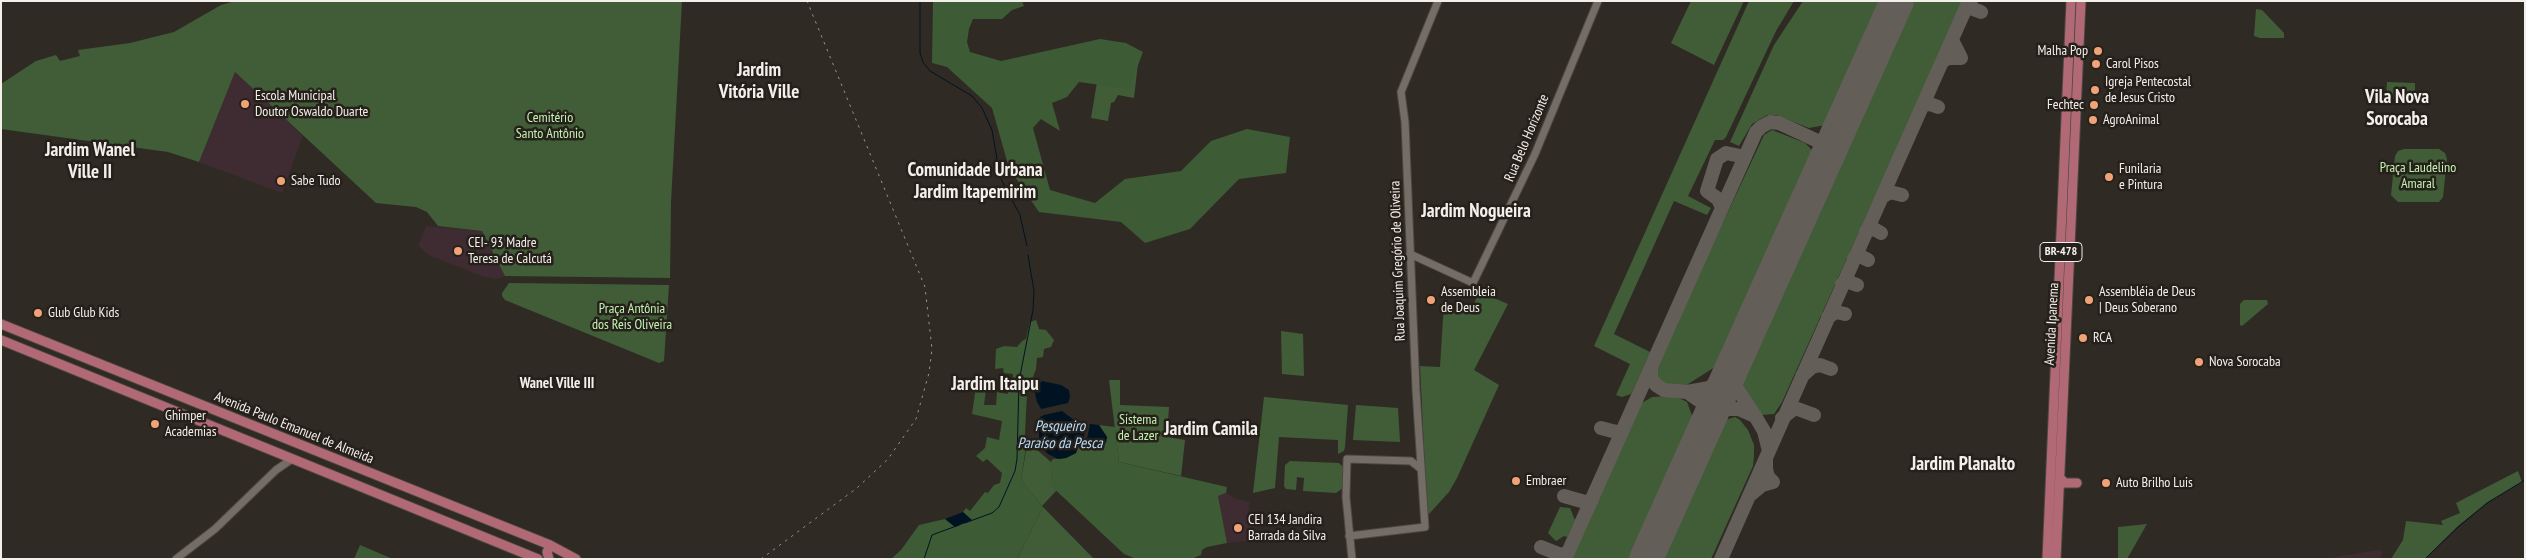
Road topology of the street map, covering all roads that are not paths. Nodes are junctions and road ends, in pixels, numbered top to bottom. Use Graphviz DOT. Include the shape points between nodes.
graph roads {
  1 [pos="1438,1"];
  2 [pos="1598,1"];
  3 [pos="2071,1"];
  4 [pos="2081,1"];
  5 [pos="1410,254"];
  6 [pos="1,324"];
  7 [pos="1,340"];
  8 [pos="1420,451"];
  9 [pos="274,452"];
  10 [pos="292,459"];
  11 [pos="1410,462"];
  12 [pos="302,463"];
  13 [pos="346,463"];
  14 [pos="1421,469"];
  15 [pos="276,470"];
  16 [pos="2060,478"];
  17 [pos="2077,483"];
  18 [pos="1351,533"];
  19 [pos="550,545"];
  20 [pos="176,559"];
  21 [pos="538,559"];
  22 [pos="549,559"];
  23 [pos="576,559"];
  24 [pos="1352,559"];
  25 [pos="2047,559"];
  26 [pos="2056,559"];
  1 -- 5 [label="street, Rua Joaquim Gregório de Oliveira" via="1401,92"];
  2 -- 5 [label="street, Rua Belo Horizonte" via="1528,168 1473,283"];
  3 -- 25 [label="main road, Avenida Ipanema / BR-478"];
  4 -- 16 [label="main road, Avenida Ipanema / BR-478"];
  5 -- 8 [label="street, Rua Joaquim Gregório de Oliveira"];
  6 -- 13 [label="main road, Avenida Paulo Emanuel de Almeida"];
  7 -- 9 [label="main road"];
  8 -- 11 [label="street"];
  8 -- 14 [label="street, Rua Joaquim Gregório de Oliveira"];
  9 -- 10 [label="main road"];
  9 -- 15 [label="street" via="279,460"];
  10 -- 12 [label="main road"];
  10 -- 15 [label="street"];
  11 -- 14 [label="street"];
  11 -- 18 [label="street" via="1347,458 1346,497"];
  12 -- 13 [label="main road" via="340,474 345,471"];
  12 -- 21 [label="main road"];
  13 -- 19 [label="main road, Avenida Paulo Emanuel de Almeida"];
  14 -- 18 [label="street, Rua Joaquim Gregório de Oliveira" via="1426,526"];
  15 -- 20 [label="street" via="216,529"];
  16 -- 17 [label="main road" via="2065,483"];
  16 -- 26 [label="main road, Avenida Ipanema / BR-478"];
  18 -- 24 [label="street"];
  19 -- 22 [label="main road"];
  19 -- 23 [label="main road, Avenida Paulo Emanuel de Almeida"];
}
